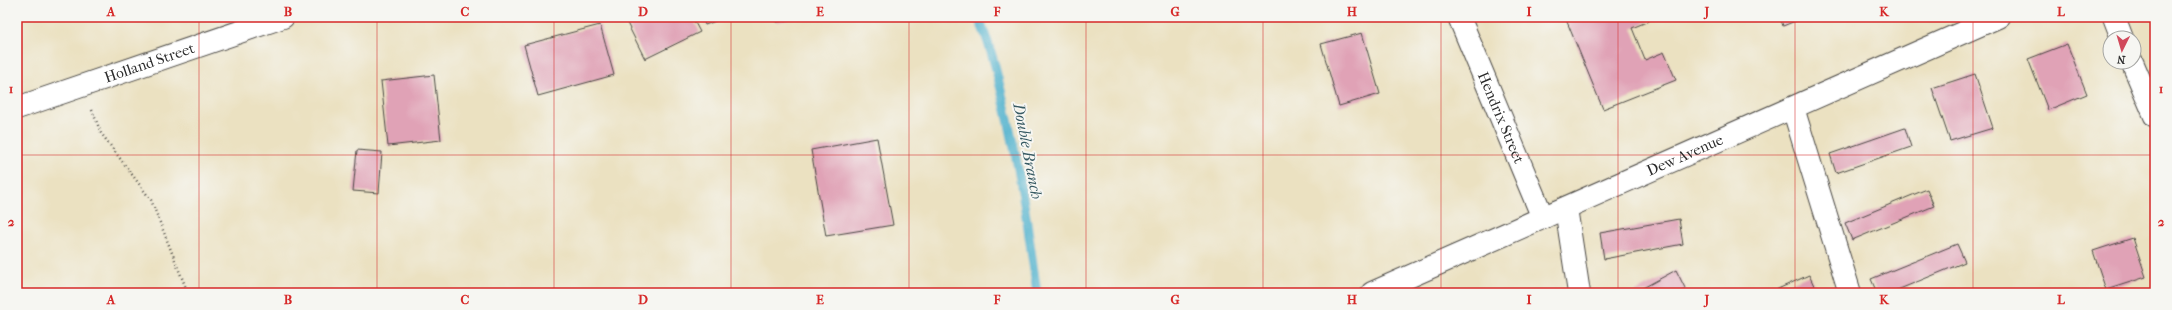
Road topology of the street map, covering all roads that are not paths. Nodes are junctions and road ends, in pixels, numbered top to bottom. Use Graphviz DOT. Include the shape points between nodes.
graph roads {
  1 [pos="283,17"];
  2 [pos="1459,17"];
  3 [pos="1998,17"];
  4 [pos="2114,17"];
  5 [pos="2119,30"];
  6 [pos="2135,70"];
  7 [pos="17,108"];
  8 [pos="1793,108"];
  9 [pos="2155,116"];
  10 [pos="1566,208"];
  11 [pos="1543,218"];
  12 [pos="1372,293"];
  13 [pos="1579,293"];
  14 [pos="1850,293"];
  1 -- 7 [label="street, Holland Street"];
  2 -- 11 [label="street, Hendrix Street"];
  3 -- 8 [label="street, Dew Avenue"];
  4 -- 5 [label="street"];
  6 -- 9 [label="street"];
  8 -- 10 [label="street, Dew Avenue"];
  8 -- 14 [label="street"];
  10 -- 11 [label="street, Dew Avenue"];
  10 -- 13 [label="street"];
  11 -- 12 [label="street, Dew Avenue"];
}
